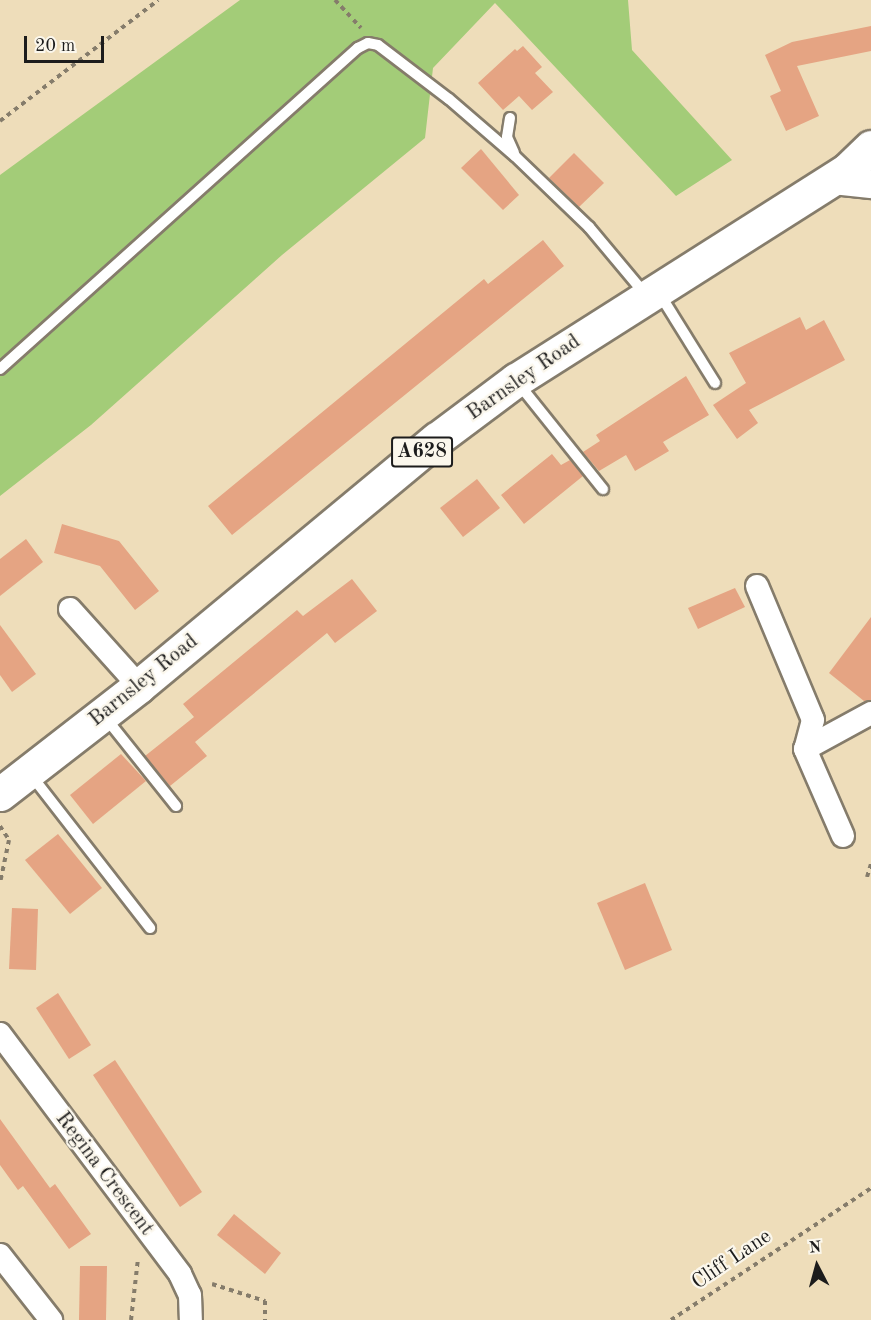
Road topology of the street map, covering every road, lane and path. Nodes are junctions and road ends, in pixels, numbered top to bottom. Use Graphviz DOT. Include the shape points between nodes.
graph roads {
  1 [pos="158,0"];
  2 [pos="335,0"];
  3 [pos="378,45"];
  4 [pos="510,118"];
  5 [pos="0,121"];
  6 [pos="871,147"];
  7 [pos="515,156"];
  8 [pos="832,180"];
  9 [pos="871,184"];
  10 [pos="650,291"];
  11 [pos="0,369"];
  12 [pos="516,380"];
  13 [pos="715,383"];
  14 [pos="603,489"];
  15 [pos="757,586"];
  16 [pos="70,609"];
  17 [pos="139,686"];
  18 [pos="871,713"];
  19 [pos="103,715"];
  20 [pos="805,749"];
  21 [pos="29,772"];
  22 [pos="0,794"];
  23 [pos="176,806"];
  24 [pos="0,826"];
  25 [pos="843,836"];
  26 [pos="871,864"];
  27 [pos="867,877"];
  28 [pos="0,883"];
  29 [pos="150,928"];
  30 [pos="0,1034"];
  31 [pos="871,1188"];
  32 [pos="142,1225"];
  33 [pos="0,1255"];
  34 [pos="180,1274"];
  35 [pos="51,1320"];
  36 [pos="131,1320"];
  37 [pos="191,1320"];
  38 [pos="265,1320"];
  39 [pos="670,1320"];
  1 -- 5 [label="path"];
  2 -- 3 [label="path"];
  3 -- 7 [label="lane"];
  3 -- 11 [label="lane" via="357,48"];
  4 -- 7 [label="lane" via="507,137"];
  6 -- 8 [label="highway, Barnsley Road / A628"];
  7 -- 10 [label="lane"];
  8 -- 9 [label="street"];
  8 -- 10 [label="highway, Barnsley Road / A628"];
  10 -- 12 [label="highway, Barnsley Road / A628"];
  10 -- 13 [label="lane"];
  12 -- 14 [label="lane"];
  12 -- 17 [label="highway, Barnsley Road / A628" via="437,439"];
  15 -- 20 [label="street" via="813,720"];
  16 -- 17 [label="street"];
  17 -- 19 [label="highway, Barnsley Road / A628"];
  18 -- 20 [label="street"];
  19 -- 21 [label="highway, Barnsley Road / A628"];
  19 -- 23 [label="lane"];
  20 -- 25 [label="street"];
  21 -- 22 [label="highway, Barnsley Road / A628"];
  21 -- 29 [label="lane"];
  24 -- 28 [label="path" via="9,840"];
  26 -- 27 [label="path"];
  30 -- 32 [label="street, Regina Crescent"];
  31 -- 39 [label="path, Cliff Lane"];
  32 -- 34 [label="street, Regina Crescent"];
  32 -- 36 [label="path"];
  33 -- 35 [label="street"];
  34 -- 37 [label="street, Regina Crescent" via="190,1295"];
  34 -- 38 [label="path" via="265,1301"];
}
